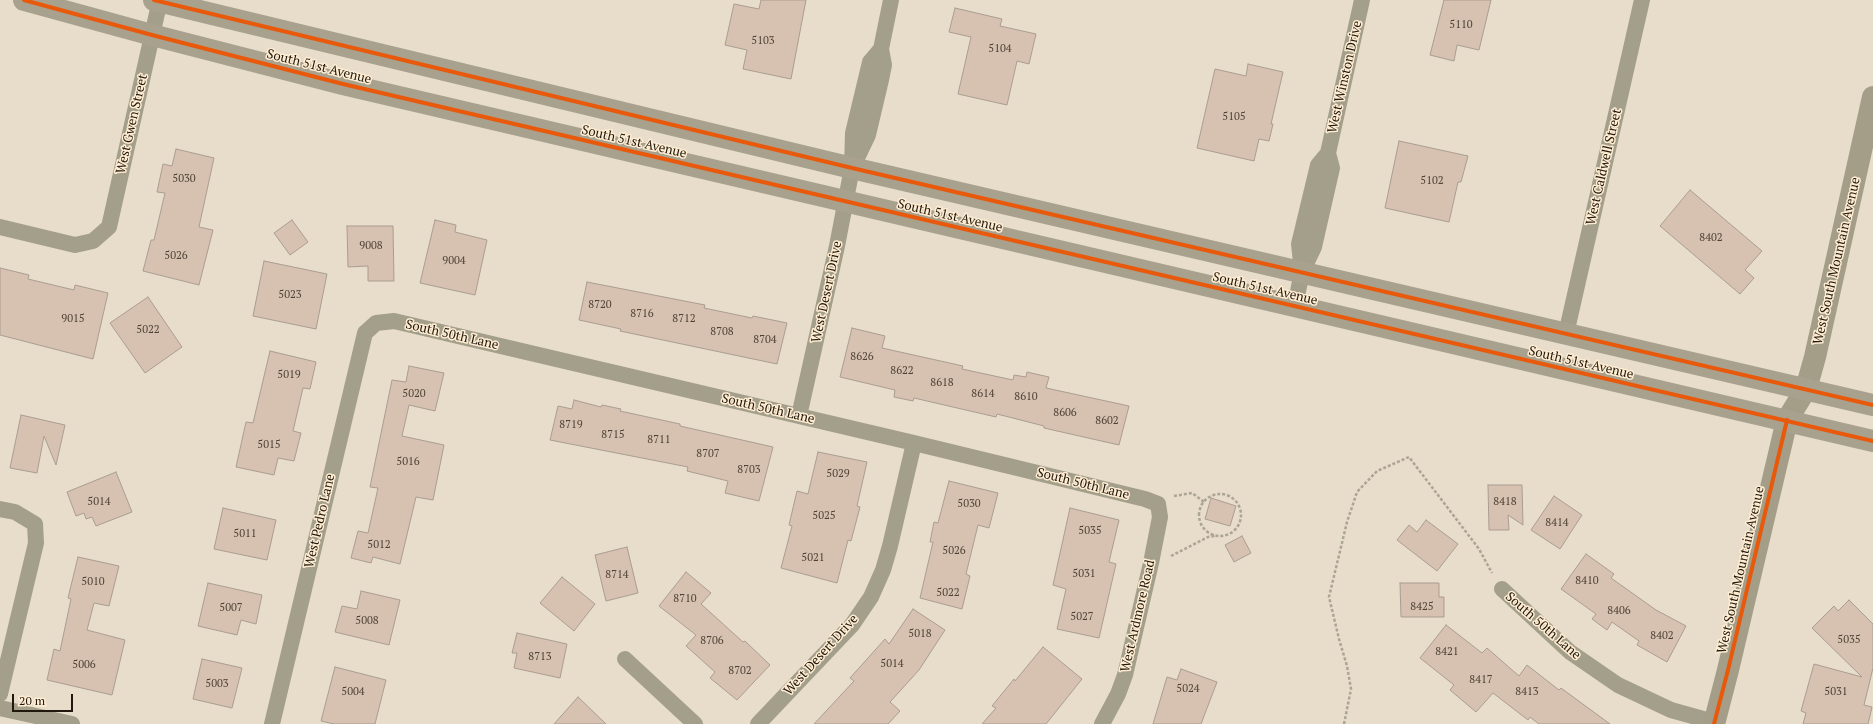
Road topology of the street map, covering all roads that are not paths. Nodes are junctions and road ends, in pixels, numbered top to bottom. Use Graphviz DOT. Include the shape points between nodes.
graph roads {
  1 [pos="24,0"];
  2 [pos="892,0"];
  3 [pos="1362,0"];
  4 [pos="1642,0"];
  5 [pos="158,1"];
  6 [pos="152,35"];
  7 [pos="1873,97"];
  8 [pos="852,168"];
  9 [pos="846,202"];
  10 [pos="0,227"];
  11 [pos="1302,272"];
  12 [pos="1295,306"];
  13 [pos="376,323"];
  14 [pos="1566,334"];
  15 [pos="1806,389"];
  16 [pos="1873,405"];
  17 [pos="799,416"];
  18 [pos="1787,420"];
  19 [pos="1873,441"];
  20 [pos="914,443"];
  21 [pos="1158,504"];
  22 [pos="0,509"];
  23 [pos="1502,589"];
  24 [pos="625,659"];
  25 [pos="0,694"];
  26 [pos="0,708"];
  27 [pos="1714,723"];
  28 [pos="72,724"];
  29 [pos="272,724"];
  30 [pos="695,724"];
  31 [pos="758,724"];
  32 [pos="1102,724"];
  1 -- 6 [label="main road, South 51st Avenue"];
  2 -- 8 [label="street, West Desert Drive" via="880,49 884,65 870,94 868,135"];
  3 -- 11 [label="street, West Winston Drive" via="1328,153 1318,165 1314,247"];
  4 -- 14 [label="street, West Caldwell Street"];
  5 -- 6 [label="street, West Gwen Street"];
  5 -- 8 [label="main road, South 51st Avenue"];
  6 -- 9 [label="main road, South 51st Avenue" via="344,84"];
  6 -- 10 [label="street, West Gwen Street" via="109,227 93,241 75,245"];
  7 -- 15 [label="street, West South Mountain Avenue"];
  8 -- 9 [label="street, West Desert Drive"];
  8 -- 11 [label="main road, South 51st Avenue"];
  9 -- 12 [label="main road, South 51st Avenue"];
  9 -- 17 [label="street, West Desert Drive"];
  11 -- 12 [label="street, West Winston Drive"];
  11 -- 14 [label="main road, South 51st Avenue"];
  12 -- 18 [label="main road, South 51st Avenue"];
  13 -- 17 [label="street, South 50th Lane" via="394,321"];
  13 -- 29 [label="street, West Pedro Lane" via="365,333"];
  14 -- 15 [label="main road, South 51st Avenue"];
  15 -- 16 [label="main road, South 51st Avenue"];
  15 -- 18 [label="street, West South Mountain Avenue"];
  17 -- 20 [label="street, South 50th Lane"];
  18 -- 19 [label="main road, South 51st Avenue"];
  18 -- 27 [label="street, West South Mountain Avenue"];
  20 -- 21 [label="street, South 50th Lane"];
  20 -- 31 [label="street, West Desert Drive" via="890,546 871,597 852,625"];
  21 -- 32 [label="street, West Ardmore Road" via="1160,517 1125,676"];
  22 -- 25 [label="street" via="15,512 35,524 36,543"];
  23 -- 27 [label="street, South 50th Lane" via="1570,652 1618,685 1671,710"];
  24 -- 30 [label="street"];
  26 -- 28 [label="street"];
}
